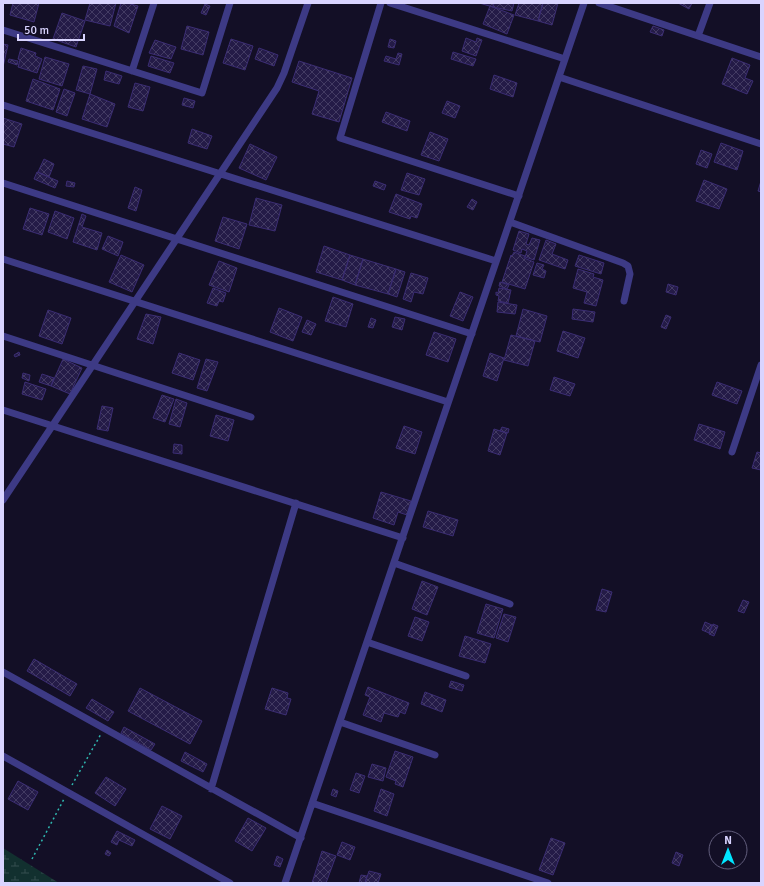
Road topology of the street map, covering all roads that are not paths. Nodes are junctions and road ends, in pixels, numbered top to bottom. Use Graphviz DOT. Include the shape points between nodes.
graph roads {
  1 [pos="153,3"];
  2 [pos="230,3"];
  3 [pos="308,3"];
  4 [pos="381,3"];
  5 [pos="390,3"];
  6 [pos="584,3"];
  7 [pos="600,3"];
  8 [pos="710,3"];
  9 [pos="3,30"];
  10 [pos="698,36"];
  11 [pos="761,57"];
  12 [pos="565,59"];
  13 [pos="132,71"];
  14 [pos="559,77"];
  15 [pos="3,105"];
  16 [pos="761,144"];
  17 [pos="220,174"];
  18 [pos="3,183"];
  19 [pos="518,196"];
  20 [pos="510,222"];
  21 [pos="176,239"];
  22 [pos="3,259"];
  23 [pos="496,262"];
  24 [pos="624,301"];
  25 [pos="135,302"];
  26 [pos="472,334"];
  27 [pos="3,336"];
  28 [pos="761,364"];
  29 [pos="92,365"];
  30 [pos="448,402"];
  31 [pos="3,410"];
  32 [pos="251,417"];
  33 [pos="52,426"];
  34 [pos="732,452"];
  35 [pos="6,489"];
  36 [pos="3,500"];
  37 [pos="296,504"];
  38 [pos="402,538"];
  39 [pos="394,563"];
  40 [pos="510,604"];
  41 [pos="367,642"];
  42 [pos="3,672"];
  43 [pos="466,676"];
  44 [pos="340,722"];
  45 [pos="435,755"];
  46 [pos="3,756"];
  47 [pos="211,789"];
  48 [pos="312,803"];
  49 [pos="301,838"];
  50 [pos="230,883"];
  51 [pos="285,883"];
  52 [pos="548,883"];
  1 -- 13 [label="street"];
  2 -- 13 [label="street" via="202,94"];
  3 -- 17 [label="street" via="277,88"];
  4 -- 19 [label="street" via="340,138"];
  5 -- 12 [label="street"];
  6 -- 12 [label="street"];
  7 -- 10 [label="street"];
  8 -- 10 [label="street"];
  9 -- 13 [label="street"];
  10 -- 11 [label="street"];
  12 -- 14 [label="street"];
  14 -- 16 [label="street"];
  14 -- 19 [label="street"];
  15 -- 17 [label="street"];
  17 -- 21 [label="street"];
  17 -- 23 [label="street"];
  18 -- 21 [label="street"];
  19 -- 20 [label="street"];
  20 -- 23 [label="street"];
  20 -- 24 [label="street" via="628,266 630,274"];
  21 -- 25 [label="street"];
  21 -- 26 [label="street"];
  22 -- 25 [label="street"];
  23 -- 26 [label="street"];
  25 -- 29 [label="street"];
  25 -- 30 [label="street"];
  26 -- 30 [label="street"];
  27 -- 29 [label="street"];
  28 -- 34 [label="street"];
  29 -- 32 [label="street"];
  29 -- 33 [label="street"];
  30 -- 38 [label="street"];
  31 -- 33 [label="street"];
  33 -- 35 [label="street"];
  33 -- 37 [label="street"];
  35 -- 36 [label="street"];
  37 -- 38 [label="street"];
  37 -- 47 [label="street"];
  38 -- 39 [label="street"];
  39 -- 40 [label="street"];
  39 -- 41 [label="street"];
  41 -- 43 [label="street"];
  41 -- 44 [label="street"];
  42 -- 47 [label="street"];
  44 -- 45 [label="street"];
  44 -- 48 [label="street"];
  46 -- 50 [label="street"];
  47 -- 49 [label="street"];
  48 -- 49 [label="street"];
  48 -- 52 [label="street"];
  49 -- 51 [label="street"];
}
